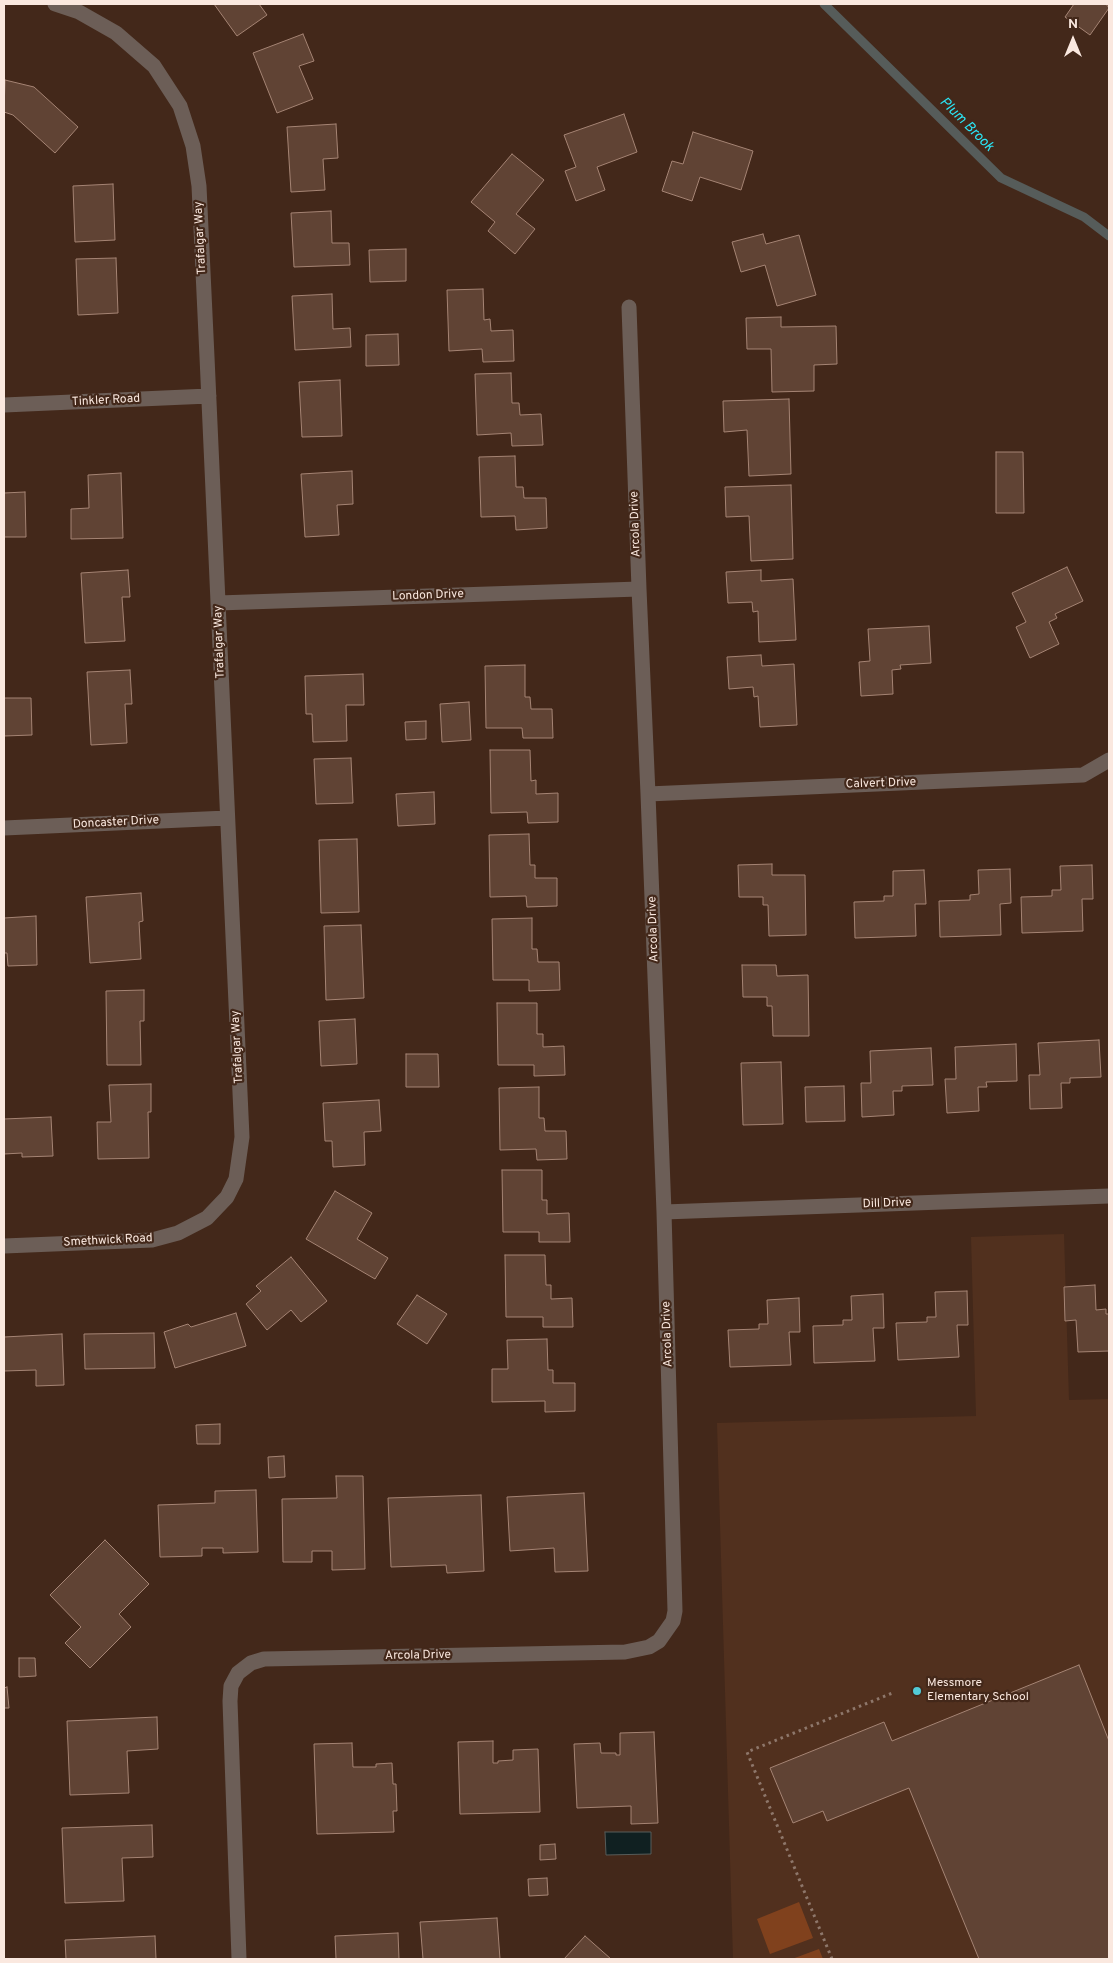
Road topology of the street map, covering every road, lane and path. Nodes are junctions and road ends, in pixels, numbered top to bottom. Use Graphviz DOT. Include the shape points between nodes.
graph roads {
  1 [pos="55,4"];
  2 [pos="629,307"];
  3 [pos="209,396"];
  4 [pos="4,406"];
  5 [pos="639,589"];
  6 [pos="218,603"];
  7 [pos="1109,760"];
  8 [pos="648,794"];
  9 [pos="227,818"];
  10 [pos="4,828"];
  11 [pos="1109,1196"];
  12 [pos="664,1212"];
  13 [pos="207,1218"];
  14 [pos="4,1246"];
  15 [pos="895,1692"];
  16 [pos="239,1959"];
  17 [pos="832,1959"];
  1 -- 3 [label="street, Trafalgar Way" via="79,12 116,33 154,66 180,106 193,146 198,186"];
  2 -- 5 [label="street, Arcola Drive"];
  3 -- 4 [label="street, Tinkler Road"];
  3 -- 6 [label="street, Trafalgar Way"];
  5 -- 6 [label="street, London Drive"];
  5 -- 8 [label="street, Arcola Drive"];
  6 -- 9 [label="street, Trafalgar Way"];
  7 -- 8 [label="street, Calvert Drive" via="1083,775"];
  8 -- 12 [label="street, Arcola Drive"];
  9 -- 10 [label="street, Doncaster Drive"];
  9 -- 13 [label="street, Trafalgar Way" via="242,1138 236,1179 227,1197"];
  11 -- 12 [label="street, Dill Drive"];
  12 -- 16 [label="street, Arcola Drive" via="675,1611 670,1627 654,1644 625,1652 264,1659 251,1663 238,1673 231,1686 230,1701"];
  13 -- 14 [label="street, Smethwick Road" via="178,1233 152,1240"];
  15 -- 17 [label="path" via="748,1752"];
}
